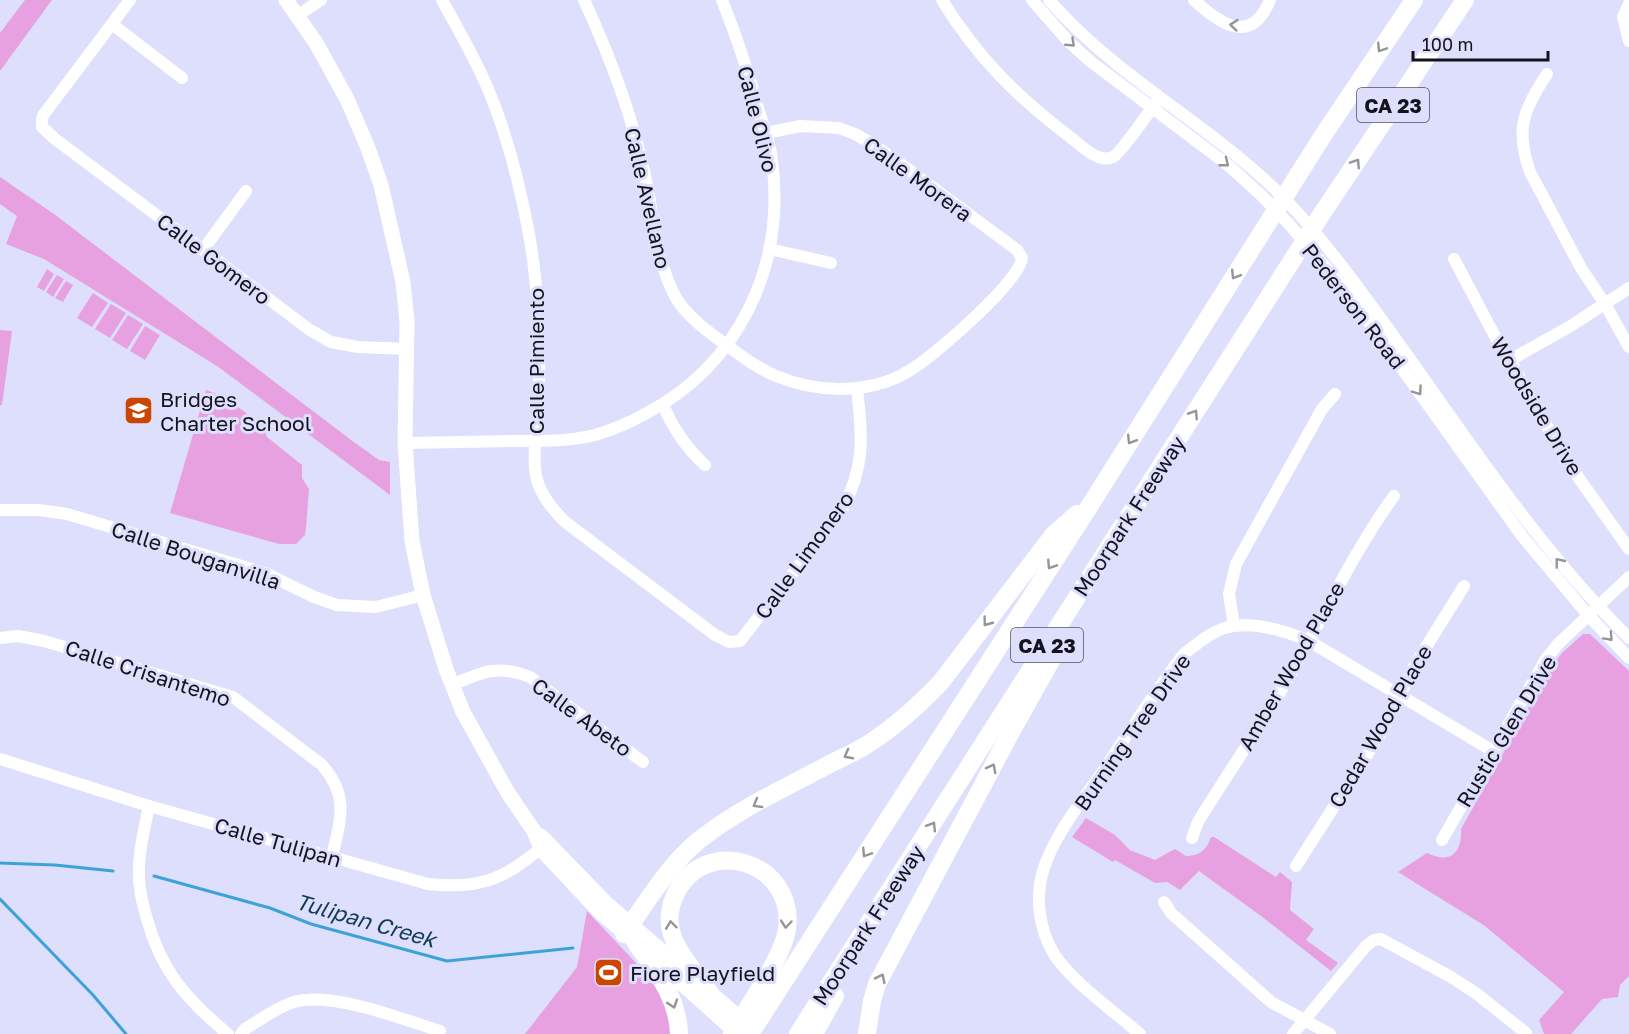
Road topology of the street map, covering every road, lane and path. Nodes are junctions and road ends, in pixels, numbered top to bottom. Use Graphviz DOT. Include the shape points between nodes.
graph roads {
  1 [pos="130,0"];
  2 [pos="286,0"];
  3 [pos="321,0"];
  4 [pos="442,0"];
  5 [pos="584,0"];
  6 [pos="723,0"];
  7 [pos="942,0"];
  8 [pos="1032,0"];
  9 [pos="1049,0"];
  10 [pos="1194,0"];
  11 [pos="1270,0"];
  12 [pos="1414,0"];
  13 [pos="1465,0"];
  14 [pos="1629,4"];
  15 [pos="298,15"];
  16 [pos="112,24"];
  17 [pos="1629,41"];
  18 [pos="1547,74"];
  19 [pos="182,78"];
  20 [pos="1161,97"];
  21 [pos="1152,108"];
  22 [pos="766,133"];
  23 [pos="246,191"];
  24 [pos="769,249"];
  25 [pos="203,250"];
  26 [pos="1022,258"];
  27 [pos="1454,259"];
  28 [pos="831,263"];
  29 [pos="1629,288"];
  30 [pos="1605,304"];
  31 [pos="727,345"];
  32 [pos="1629,347"];
  33 [pos="408,349"];
  34 [pos="1510,360"];
  35 [pos="857,388"];
  36 [pos="1335,394"];
  37 [pos="663,404"];
  38 [pos="536,441"];
  39 [pos="405,443"];
  40 [pos="705,465"];
  41 [pos="1157,471"];
  42 [pos="1394,496"];
  43 [pos="1094,499"];
  44 [pos="0,510"];
  45 [pos="1629,549"];
  46 [pos="1629,577"];
  47 [pos="1464,586"];
  48 [pos="423,595"];
  49 [pos="1593,611"];
  50 [pos="1234,626"];
  51 [pos="0,638"];
  52 [pos="1629,638"];
  53 [pos="1309,641"];
  54 [pos="734,643"];
  55 [pos="1629,658"];
  56 [pos="452,685"];
  57 [pos="1400,696"];
  58 [pos="1493,751"];
  59 [pos="0,759"];
  60 [pos="643,762"];
  61 [pos="149,806"];
  62 [pos="1192,838"];
  63 [pos="1442,840"];
  64 [pos="545,846"];
  65 [pos="332,857"];
  66 [pos="911,858"];
  67 [pos="1296,866"];
  68 [pos="1164,902"];
  69 [pos="630,933"];
  70 [pos="710,993"];
  71 [pos="759,1005"];
  72 [pos="1304,1020"];
  73 [pos="440,1031"];
  74 [pos="1526,1033"];
  75 [pos="228,1034"];
  76 [pos="241,1034"];
  77 [pos="680,1034"];
  78 [pos="732,1034"];
  79 [pos="738,1034"];
  80 [pos="750,1034"];
  81 [pos="758,1034"];
  82 [pos="798,1034"];
  83 [pos="814,1034"];
  84 [pos="867,1034"];
  85 [pos="1140,1034"];
  86 [pos="1293,1034"];
  87 [pos="1330,1034"];
  1 -- 16 [label="street"];
  2 -- 15 [label="main road"];
  3 -- 15 [label="street"];
  4 -- 38 [label="street, Calle Pimiento" via="494,106 528,228 539,322"];
  5 -- 31 [label="street, Calle Avellano" via="606,48 636,139 663,269 688,314"];
  6 -- 22 [label="street, Calle Olivo"];
  7 -- 21 [label="street" via="1007,85 1092,153 1114,157"];
  8 -- 21 [label="street, Pederson Road, one-way" via="1069,42"];
  9 -- 20 [label="street, Pederson Road" via="1085,38"];
  11 -- 10 [label="street, one-way" via="1257,21 1242,27 1222,23"];
  12 -- 43 [label="highway, Moorpark Freeway / CA 23, one-way"];
  41 -- 13 [label="highway, Moorpark Freeway / CA 23, one-way"];
  14 -- 17 [label="street" via="1623,17"];
  15 -- 33 [label="main road" via="347,99 381,185 403,282"];
  16 -- 19 [label="street"];
  16 -- 25 [label="street, Calle Gomero" via="51,105 42,119 42,127"];
  18 -- 30 [label="street" via="1525,111 1524,155 1581,268"];
  20 -- 21 [label="street"];
  49 -- 20 [label="street, Pederson Road, one-way" via="1351,277 1296,210"];
  21 -- 49 [label="street, Pederson Road, one-way" via="1261,195 1329,269 1522,536"];
  22 -- 24 [label="street, Calle Olivo" via="772,160 774,209"];
  22 -- 26 [label="street, Calle Morera" via="800,126 838,128 855,134 1017,250"];
  23 -- 25 [label="street"];
  24 -- 28 [label="street"];
  24 -- 31 [label="street, Calle Olivo" via="754,301"];
  25 -- 33 [label="street, Calle Gomero" via="331,342"];
  26 -- 35 [label="street, Calle Avellano" via="1007,284 936,353 895,378"];
  27 -- 34 [label="street, Woodside Drive"];
  29 -- 30 [label="street"];
  30 -- 32 [label="street"];
  30 -- 34 [label="street"];
  31 -- 35 [label="street, Calle Avellano" via="774,375 798,384"];
  31 -- 37 [label="street, Calle Olivo" via="698,379"];
  33 -- 39 [label="main road"];
  34 -- 45 [label="street, Woodside Drive" via="1566,460"];
  35 -- 54 [label="street, Calle Limonero" via="862,439 860,468 853,490 842,510 751,628"];
  36 -- 50 [label="street" via="1322,409 1236,564 1229,594"];
  37 -- 38 [label="street, Calle Olivo" via="597,434"];
  37 -- 40 [label="street" via="694,455"];
  38 -- 39 [label="street, Calle Olivo"];
  38 -- 54 [label="street, Calle Pimiento" via="537,478 542,495 557,514 716,635"];
  39 -- 48 [label="main road" via="409,514"];
  66 -- 41 [label="highway, Moorpark Freeway / CA 23, one-way"];
  84 -- 41 [label="highway, one-way" via="877,984 1011,732"];
  42 -- 53 [label="street, Amber Wood Place" via="1335,590"];
  43 -- 69 [label="highway, one-way" via="1054,534 927,697 868,745 752,807 699,841 674,866"];
  43 -- 71 [label="highway, Moorpark Freeway / CA 23, one-way"];
  44 -- 48 [label="street, Calle Bouganvilla" via="67,514 265,573 337,605 376,607"];
  46 -- 49 [label="street, Rustic Glen Drive"];
  47 -- 57 [label="street, Cedar Wood Place"];
  48 -- 56 [label="main road"];
  49 -- 52 [label="street, Pederson Road"];
  49 -- 55 [label="street, Pederson Road, one-way"];
  49 -- 58 [label="street, Rustic Glen Drive" via="1546,659"];
  50 -- 53 [label="street, Burning Tree Drive" via="1273,629"];
  50 -- 85 [label="street, Burning Tree Drive" via="1201,641 1172,669 1075,812 1042,872 1040,919 1054,954 1065,969"];
  51 -- 65 [label="street, Calle Crisantemo" via="44,640 232,697 330,774 341,798 342,814"];
  53 -- 57 [label="street, Burning Tree Drive"];
  53 -- 62 [label="street, Amber Wood Place" via="1198,822"];
  56 -- 60 [label="street, Calle Abeto" via="496,669 530,677"];
  56 -- 64 [label="main road" via="492,766"];
  57 -- 58 [label="street, Burning Tree Drive"];
  57 -- 67 [label="street, Cedar Wood Place" via="1381,734"];
  58 -- 63 [label="street, Rustic Glen Drive"];
  59 -- 61 [label="street, Calle Tulipan"];
  61 -- 65 [label="street, Calle Tulipan"];
  61 -- 75 [label="street" via="139,883 155,947 177,983"];
  64 -- 65 [label="street, Calle Tulipan" via="505,875 454,887 428,884"];
  64 -- 69 [label="main road" via="591,888"];
  66 -- 82 [label="highway, Moorpark Freeway / CA 23"];
  66 -- 83 [label="highway"];
  68 -- 72 [label="street" via="1171,913 1271,1002"];
  69 -- 70 [label="main road"];
  69 -- 77 [label="highway, one-way" via="668,988"];
  69 -- 79 [label="main road"];
  70 -- 71 [label="highway, one-way" via="673,937 670,911 679,888 694,871 714,862 736,861 753,866 772,880 787,912 784,940"];
  70 -- 81 [label="main road"];
  71 -- 78 [label="highway"];
  71 -- 80 [label="highway, Moorpark Freeway / CA 23"];
  72 -- 74 [label="street" via="1366,946 1381,939 1477,994"];
  72 -- 86 [label="street"];
  72 -- 87 [label="street"];
  73 -- 76 [label="street" via="365,1008 316,999 284,1005"];
}
